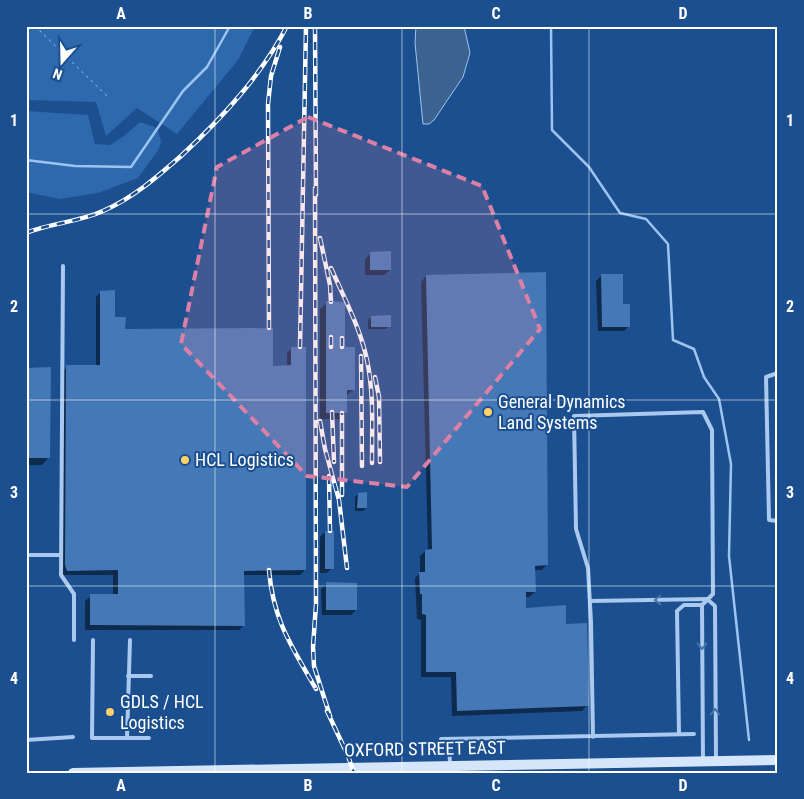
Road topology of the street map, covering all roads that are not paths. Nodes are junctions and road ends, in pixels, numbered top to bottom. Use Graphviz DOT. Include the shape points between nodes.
graph roads {
  1 [pos="63,266"];
  2 [pos="778,373"];
  3 [pos="778,521"];
  4 [pos="26,555"];
  5 [pos="62,555"];
  6 [pos="707,599"];
  7 [pos="590,601"];
  8 [pos="702,605"];
  9 [pos="74,640"];
  10 [pos="93,640"];
  11 [pos="130,640"];
  12 [pos="128,676"];
  13 [pos="151,676"];
  14 [pos="679,734"];
  15 [pos="694,734"];
  16 [pos="73,737"];
  17 [pos="593,737"];
  18 [pos="126,738"];
  19 [pos="149,738"];
  20 [pos="441,739"];
  21 [pos="448,739"];
  22 [pos="26,740"];
  23 [pos="778,760"];
  24 [pos="703,761"];
  25 [pos="716,761"];
  26 [pos="450,765"];
  27 [pos="171,772"];
  28 [pos="73,773"];
  1 -- 5 [label="lane"];
  2 -- 3 [label="lane" via="766,377 769,520"];
  4 -- 5 [label="lane"];
  5 -- 9 [label="lane" via="61,575 74,594"];
  6 -- 7 [label="lane, one-way"];
  6 -- 7 [label="lane" via="713,594 712,430 703,412 574,416 576,529 588,568"];
  6 -- 8 [label="lane"];
  25 -- 6 [label="lane, one-way" via="715,606"];
  7 -- 17 [label="lane"];
  8 -- 14 [label="lane" via="684,605 677,611"];
  8 -- 24 [label="lane, one-way"];
  10 -- 18 [label="lane" via="92,738"];
  11 -- 12 [label="lane"];
  12 -- 13 [label="lane"];
  12 -- 18 [label="lane"];
  14 -- 15 [label="lane"];
  14 -- 17 [label="lane"];
  16 -- 22 [label="lane"];
  17 -- 21 [label="lane"];
  18 -- 19 [label="lane"];
  20 -- 21 [label="lane"];
  21 -- 26 [label="lane"];
  23 -- 25 [label="main road, OXFORD STREET EAST"];
  24 -- 25 [label="main road, OXFORD STREET EAST"];
  24 -- 26 [label="main road, OXFORD STREET EAST"];
  26 -- 27 [label="main road, OXFORD STREET EAST"];
  27 -- 28 [label="main road, OXFORD STREET EAST"];
}
